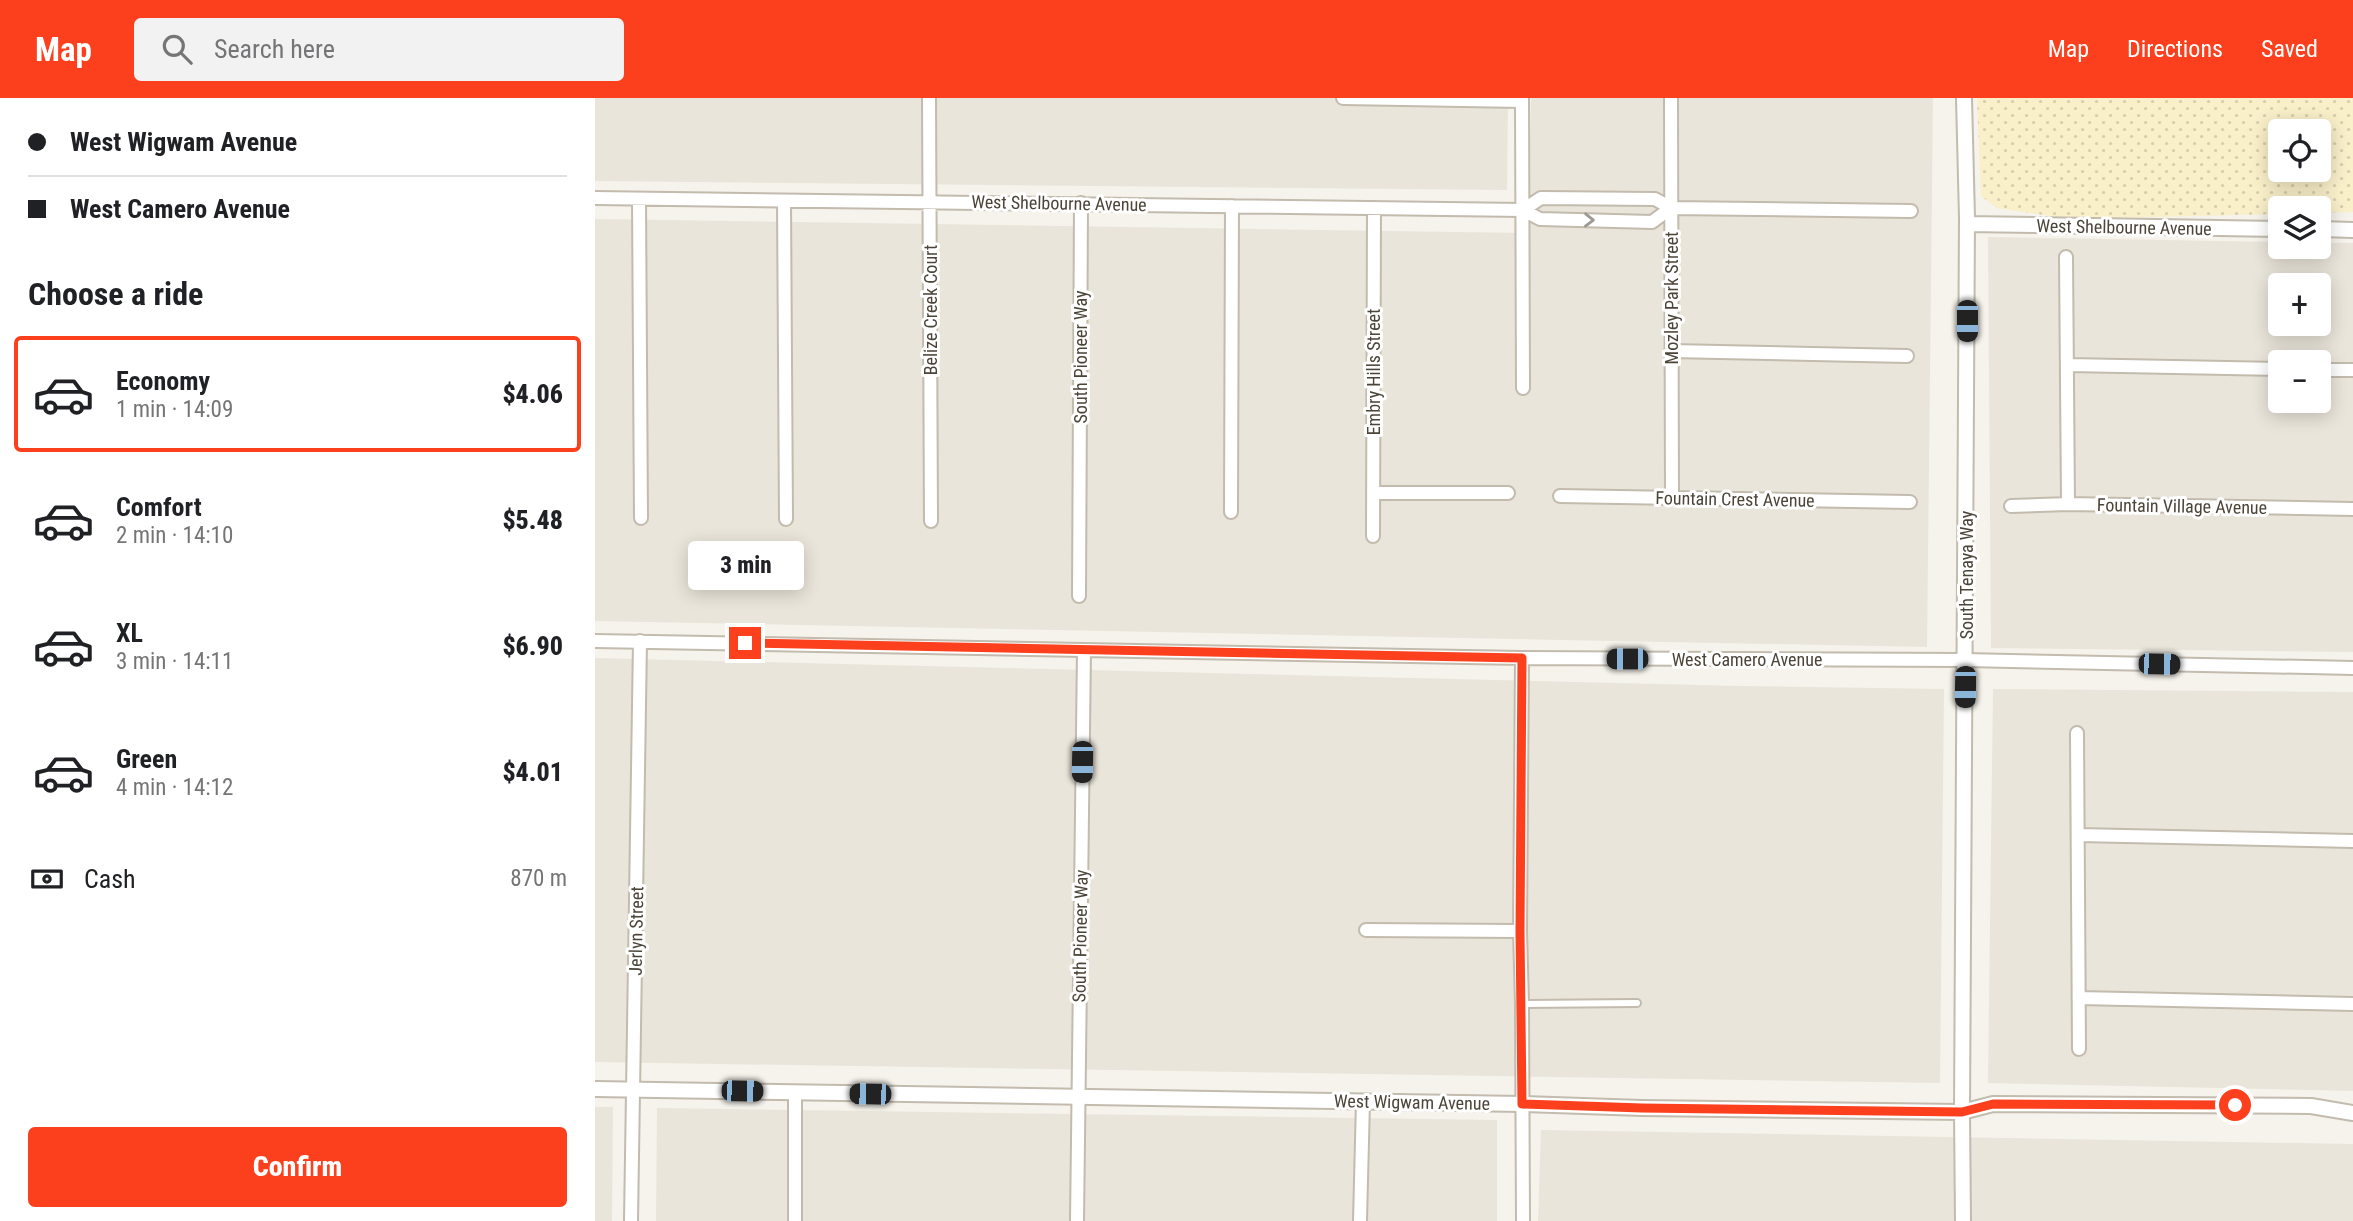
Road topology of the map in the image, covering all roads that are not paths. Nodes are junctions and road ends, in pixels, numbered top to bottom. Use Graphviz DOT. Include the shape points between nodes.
graph roads {
  1 [pos="929,98"];
  2 [pos="1343,98"];
  3 [pos="1671,98"];
  4 [pos="1964,98"];
  5 [pos="1522,99"];
  6 [pos="595,198"];
  7 [pos="639,199"];
  8 [pos="784,201"];
  9 [pos="930,202"];
  10 [pos="1081,203"];
  11 [pos="1232,206"];
  12 [pos="1374,208"];
  13 [pos="1671,208"];
  14 [pos="1523,210"];
  15 [pos="1911,211"];
  16 [pos="1967,225"];
  17 [pos="2268,229"];
  18 [pos="2331,229"];
  19 [pos="2353,230"];
  20 [pos="2066,257"];
  21 [pos="1671,351"];
  22 [pos="1907,356"];
  23 [pos="2067,365"];
  24 [pos="2268,369"];
  25 [pos="2331,369"];
  26 [pos="2353,370"];
  27 [pos="1523,388"];
  28 [pos="1373,493"];
  29 [pos="1508,494"];
  30 [pos="1560,496"];
  31 [pos="1672,498"];
  32 [pos="1910,502"];
  33 [pos="2068,505"];
  34 [pos="2011,506"];
  35 [pos="2353,509"];
  36 [pos="1231,512"];
  37 [pos="641,518"];
  38 [pos="786,519"];
  39 [pos="931,521"];
  40 [pos="1373,536"];
  41 [pos="1079,596"];
  42 [pos="595,641"];
  43 [pos="641,641"];
  44 [pos="1084,650"];
  45 [pos="1522,658"];
  46 [pos="1965,660"];
  47 [pos="2353,668"];
  48 [pos="2077,733"];
  49 [pos="2078,835"];
  50 [pos="2353,841"];
  51 [pos="1366,930"];
  52 [pos="1520,931"];
  53 [pos="2079,998"];
  54 [pos="1637,1003"];
  55 [pos="1522,1004"];
  56 [pos="2353,1004"];
  57 [pos="2079,1049"];
  58 [pos="595,1089"];
  59 [pos="634,1089"];
  60 [pos="795,1092"];
  61 [pos="1078,1097"];
  62 [pos="1363,1101"];
  63 [pos="1522,1104"];
  64 [pos="1962,1112"];
  65 [pos="2353,1113"];
  66 [pos="631,1221"];
  67 [pos="795,1221"];
  68 [pos="1077,1221"];
  69 [pos="1360,1221"];
  70 [pos="1523,1221"];
  71 [pos="1963,1221"];
  1 -- 9 [label="street, Belize Creek Court"];
  2 -- 5 [label="street"];
  3 -- 13 [label="street, Mozley Park Street"];
  4 -- 16 [label="street, South Tenaya Way"];
  5 -- 14 [label="street"];
  6 -- 7 [label="street, West Shelbourne Avenue"];
  7 -- 8 [label="street, West Shelbourne Avenue"];
  7 -- 37 [label="street"];
  8 -- 9 [label="street, West Shelbourne Avenue"];
  8 -- 38 [label="street"];
  9 -- 10 [label="street, West Shelbourne Avenue"];
  9 -- 39 [label="street, Belize Creek Court"];
  10 -- 11 [label="street, West Shelbourne Avenue"];
  10 -- 41 [label="street, South Pioneer Way"];
  11 -- 12 [label="street, West Shelbourne Avenue"];
  11 -- 36 [label="street"];
  12 -- 14 [label="street, West Shelbourne Avenue"];
  12 -- 28 [label="street, Embry Hills Street"];
  13 -- 14 [label="street, West Shelbourne Avenue" via="1655,199 1541,198"];
  14 -- 13 [label="street, West Shelbourne Avenue, one-way" via="1540,219 1652,222"];
  13 -- 15 [label="street, West Shelbourne Avenue"];
  13 -- 21 [label="street, Mozley Park Street"];
  14 -- 27 [label="street"];
  16 -- 17 [label="street, West Shelbourne Avenue"];
  16 -- 46 [label="street, South Tenaya Way"];
  18 -- 19 [label="street"];
  20 -- 23 [label="street"];
  21 -- 22 [label="street"];
  21 -- 31 [label="street, Mozley Park Street"];
  23 -- 24 [label="street"];
  23 -- 33 [label="street"];
  25 -- 26 [label="street"];
  28 -- 29 [label="street"];
  28 -- 40 [label="street, Embry Hills Street"];
  30 -- 31 [label="street, Fountain Crest Avenue"];
  31 -- 32 [label="street, Fountain Crest Avenue"];
  33 -- 34 [label="street, Fountain Village Avenue"];
  33 -- 35 [label="street, Fountain Village Avenue"];
  42 -- 43 [label="street, West Camero Avenue"];
  43 -- 44 [label="street, West Camero Avenue"];
  43 -- 59 [label="street, Jerlyn Street"];
  44 -- 45 [label="street, West Camero Avenue"];
  44 -- 61 [label="street, South Pioneer Way"];
  45 -- 46 [label="street, West Camero Avenue"];
  45 -- 52 [label="street"];
  46 -- 47 [label="street, West Camero Avenue"];
  46 -- 64 [label="street, South Tenaya Way"];
  48 -- 49 [label="street"];
  49 -- 50 [label="street"];
  49 -- 53 [label="street"];
  51 -- 52 [label="street"];
  52 -- 55 [label="street"];
  53 -- 56 [label="street"];
  53 -- 57 [label="street"];
  54 -- 55 [label="lane"];
  55 -- 63 [label="street"];
  58 -- 59 [label="street, West Wigwam Avenue"];
  59 -- 60 [label="street, West Wigwam Avenue"];
  59 -- 66 [label="street, Jerlyn Street"];
  60 -- 61 [label="street, West Wigwam Avenue"];
  60 -- 67 [label="street"];
  61 -- 62 [label="street, West Wigwam Avenue"];
  61 -- 68 [label="street, South Pioneer Way"];
  62 -- 63 [label="street, West Wigwam Avenue"];
  62 -- 69 [label="street"];
  63 -- 64 [label="street, West Wigwam Avenue"];
  63 -- 70 [label="street"];
  64 -- 65 [label="street, West Wigwam Avenue" via="1993,1104 2083,1104 2311,1106"];
  64 -- 71 [label="street, South Tenaya Way"];
}
